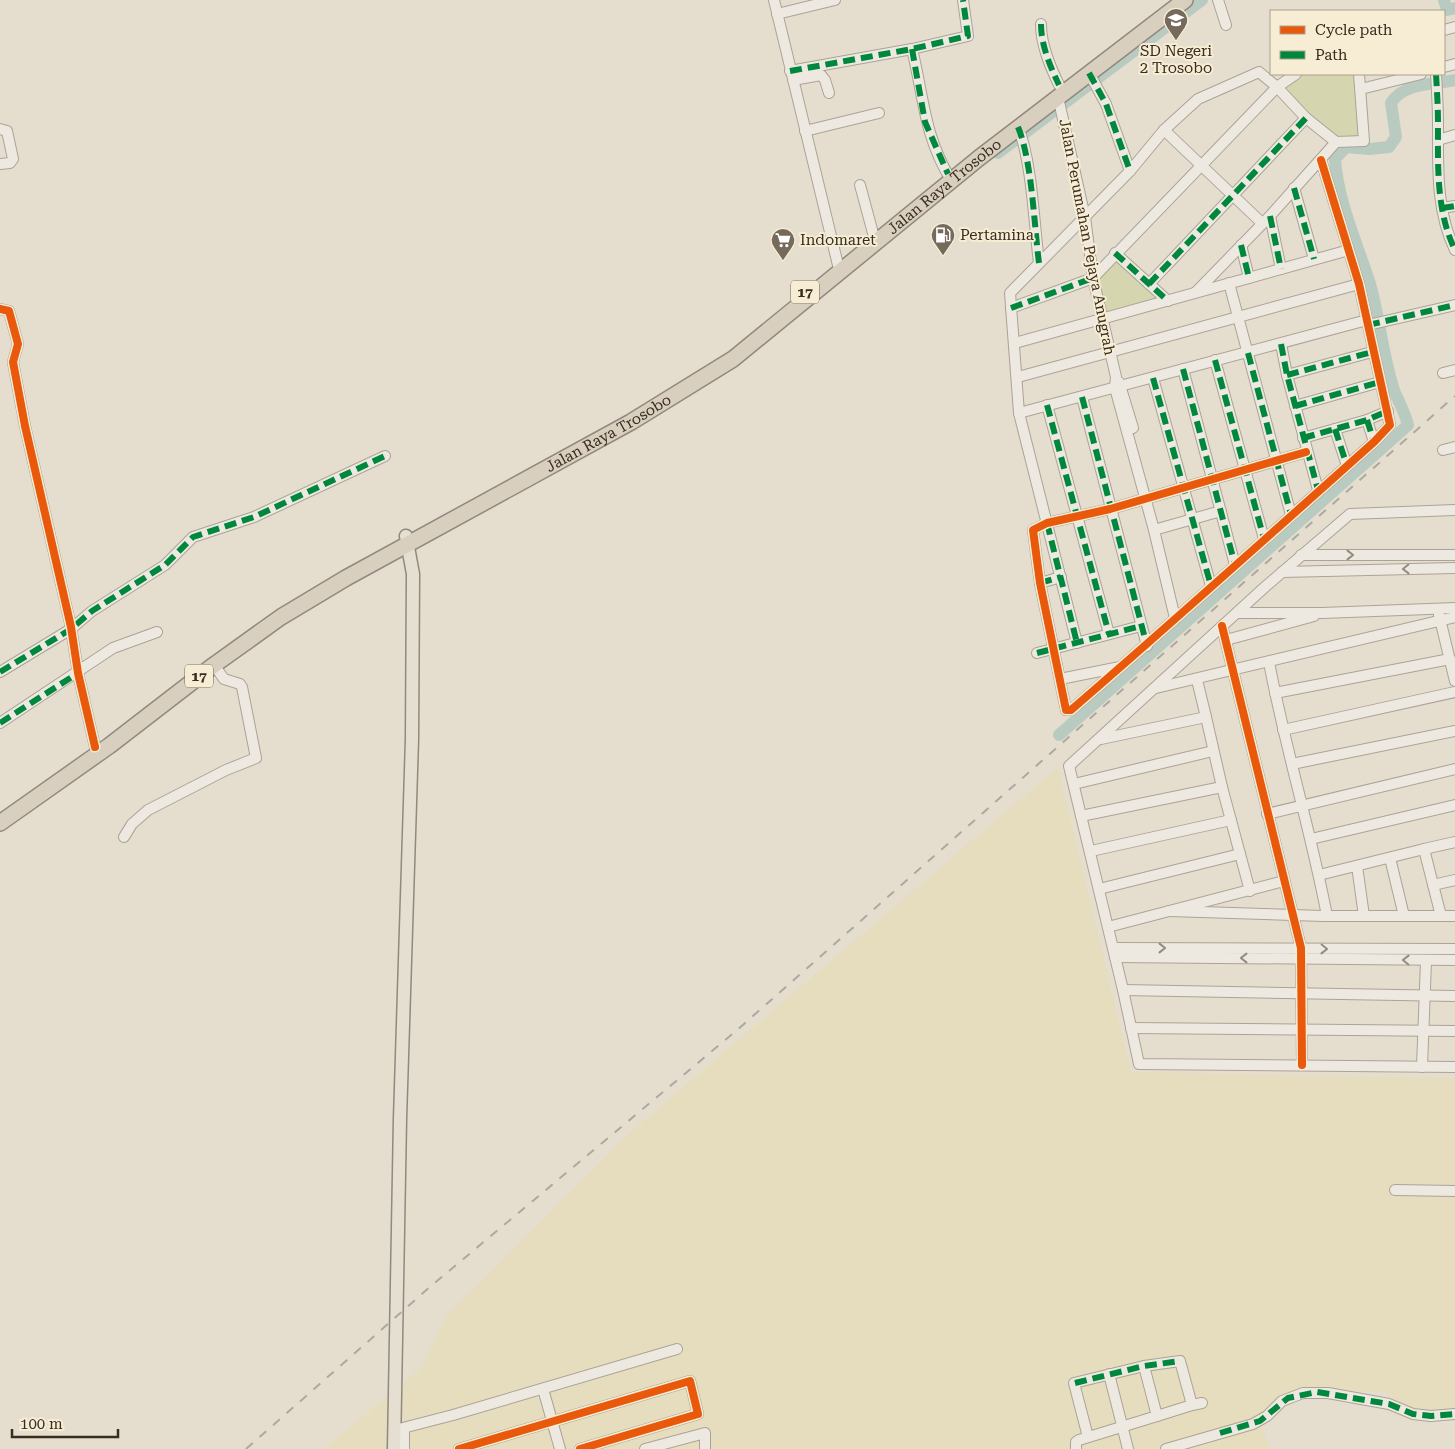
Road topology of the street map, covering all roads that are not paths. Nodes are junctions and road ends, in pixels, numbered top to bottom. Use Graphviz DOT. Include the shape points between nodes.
graph roads {
  1 [pos="774,0"];
  2 [pos="836,0"];
  3 [pos="963,0"];
  4 [pos="1171,0"];
  5 [pos="1185,0"];
  6 [pos="1218,0"];
  7 [pos="777,14"];
  8 [pos="1041,24"];
  9 [pos="1226,25"];
  10 [pos="912,49"];
  11 [pos="1294,75"];
  12 [pos="1358,75"];
  13 [pos="1417,75"];
  14 [pos="1436,75"];
  15 [pos="791,76"];
  16 [pos="1092,78"];
  17 [pos="1277,86"];
  18 [pos="1361,89"];
  19 [pos="829,94"];
  20 [pos="1059,98"];
  21 [pos="879,113"];
  22 [pos="1306,118"];
  23 [pos="0,129"];
  24 [pos="1164,130"];
  25 [pos="805,131"];
  26 [pos="1020,132"];
  27 [pos="1455,135"];
  28 [pos="1438,140"];
  29 [pos="1336,142"];
  30 [pos="1321,160"];
  31 [pos="0,164"];
  32 [pos="1202,165"];
  33 [pos="1130,171"];
  34 [pos="950,177"];
  35 [pos="860,185"];
  36 [pos="1294,188"];
  37 [pos="1234,196"];
  38 [pos="1455,206"];
  39 [pos="1442,208"];
  40 [pos="1085,217"];
  41 [pos="1266,219"];
  42 [pos="1452,236"];
  43 [pos="874,237"];
  44 [pos="1241,245"];
  45 [pos="1349,250"];
  46 [pos="1455,250"];
  47 [pos="1115,253"];
  48 [pos="1314,259"];
  49 [pos="1039,263"];
  50 [pos="838,265"];
  51 [pos="1281,269"];
  52 [pos="1093,278"];
  53 [pos="1249,278"];
  54 [pos="1229,283"];
  55 [pos="1149,284"];
  56 [pos="1359,284"];
  57 [pos="1195,293"];
  58 [pos="1168,301"];
  59 [pos="1455,305"];
  60 [pos="1011,308"];
  61 [pos="0,309"];
  62 [pos="1238,316"];
  63 [pos="1103,318"];
  64 [pos="1373,323"];
  65 [pos="1015,343"];
  66 [pos="1281,344"];
  67 [pos="1372,352"];
  68 [pos="1111,353"];
  69 [pos="1248,353"];
  70 [pos="1215,360"];
  71 [pos="1183,369"];
  72 [pos="1455,370"];
  73 [pos="1443,373"];
  74 [pos="1287,375"];
  75 [pos="1018,377"];
  76 [pos="1152,378"];
  77 [pos="1380,382"];
  78 [pos="1118,387"];
  79 [pos="1082,397"];
  80 [pos="1047,405"];
  81 [pos="1295,406"];
  82 [pos="1388,411"];
  83 [pos="1019,413"];
  84 [pos="1367,420"];
  85 [pos="1335,429"];
  86 [pos="1303,438"];
  87 [pos="1374,442"];
  88 [pos="1455,447"];
  89 [pos="1443,450"];
  90 [pos="1306,452"];
  91 [pos="385,456"];
  92 [pos="1276,462"];
  93 [pos="1347,466"];
  94 [pos="1244,472"];
  95 [pos="1213,479"];
  96 [pos="1181,487"];
  97 [pos="1318,490"];
  98 [pos="1148,498"];
  99 [pos="1110,509"];
  100 [pos="1221,511"];
  101 [pos="1455,513"];
  102 [pos="1291,515"];
  103 [pos="1077,516"];
  104 [pos="1190,518"];
  105 [pos="1047,524"];
  106 [pos="1158,534"];
  107 [pos="1264,539"];
  108 [pos="409,548"];
  109 [pos="1301,555"];
  110 [pos="1455,555"];
  111 [pos="1236,565"];
  112 [pos="1455,568"];
  113 [pos="1282,572"];
  114 [pos="1061,577"];
  115 [pos="1040,583"];
  116 [pos="1211,586"];
  117 [pos="1455,608"];
  118 [pos="1438,609"];
  119 [pos="1237,613"];
  120 [pos="1322,613"];
  121 [pos="1178,615"];
  122 [pos="1455,617"];
  123 [pos="1440,621"];
  124 [pos="70,626"];
  125 [pos="1141,626"];
  126 [pos="1222,626"];
  127 [pos="157,632"];
  128 [pos="1109,634"];
  129 [pos="1226,640"];
  130 [pos="1077,643"];
  131 [pos="1147,646"];
  132 [pos="1055,650"];
  133 [pos="1036,653"];
  134 [pos="1450,659"];
  135 [pos="1269,662"];
  136 [pos="1120,667"];
  137 [pos="217,670"];
  138 [pos="1232,670"];
  139 [pos="0,672"];
  140 [pos="78,672"];
  141 [pos="1060,679"];
  142 [pos="1197,680"];
  143 [pos="1455,681"];
  144 [pos="1155,688"];
  145 [pos="1455,692"];
  146 [pos="1275,693"];
  147 [pos="1206,716"];
  148 [pos="0,723"];
  149 [pos="1284,730"];
  150 [pos="1455,731"];
  151 [pos="1100,739"];
  152 [pos="1214,751"];
  153 [pos="92,752"];
  154 [pos="1292,764"];
  155 [pos="1455,769"];
  156 [pos="1074,784"];
  157 [pos="1222,787"];
  158 [pos="1302,804"];
  159 [pos="1455,805"];
  160 [pos="0,814"];
  161 [pos="1267,814"];
  162 [pos="1081,816"];
  163 [pos="1231,820"];
  164 [pos="0,823"];
  165 [pos="124,837"];
  166 [pos="1311,839"];
  167 [pos="1455,842"];
  168 [pos="1424,849"];
  169 [pos="1091,850"];
  170 [pos="1240,854"];
  171 [pos="1390,858"];
  172 [pos="1357,866"];
  173 [pos="1319,875"];
  174 [pos="1455,880"];
  175 [pos="1284,881"];
  176 [pos="1433,885"];
  177 [pos="1099,889"];
  178 [pos="1250,892"];
  179 [pos="1169,911"];
  180 [pos="1292,915"];
  181 [pos="1327,916"];
  182 [pos="1364,916"];
  183 [pos="1404,916"];
  184 [pos="1441,916"];
  185 [pos="1455,916"];
  186 [pos="1108,927"];
  187 [pos="1455,949"];
  188 [pos="1114,952"];
  189 [pos="1301,953"];
  190 [pos="1455,960"];
  191 [pos="1426,961"];
  192 [pos="1123,990"];
  193 [pos="1302,994"];
  194 [pos="1425,996"];
  195 [pos="1455,996"];
  196 [pos="1131,1028"];
  197 [pos="1302,1030"];
  198 [pos="1424,1031"];
  199 [pos="1455,1031"];
  200 [pos="1302,1065"];
  201 [pos="1422,1067"];
  202 [pos="1455,1067"];
  203 [pos="1396,1190"];
  204 [pos="1455,1191"];
  205 [pos="677,1349"];
  206 [pos="1144,1366"];
  207 [pos="1109,1374"];
  208 [pos="543,1388"];
  209 [pos="1455,1414"];
  210 [pos="1157,1416"];
  211 [pos="552,1421"];
  212 [pos="1122,1425"];
  213 [pos="399,1430"];
  214 [pos="1088,1437"];
  215 [pos="394,1449"];
  216 [pos="404,1449"];
  217 [pos="459,1449"];
  218 [pos="560,1449"];
  219 [pos="580,1449"];
  220 [pos="644,1449"];
  221 [pos="705,1449"];
  222 [pos="1076,1449"];
  223 [pos="1128,1449"];
  224 [pos="1166,1449"];
  1 -- 7 [label="street"];
  2 -- 7 [label="street"];
  3 -- 10 [label="street" via="968,36"];
  4 -- 20 [label="highway, Jalan Raya Trosobo / 17"];
  5 -- 16 [label="highway, Jalan Raya Trosobo / 17"];
  6 -- 9 [label="street"];
  7 -- 15 [label="street"];
  8 -- 20 [label="street, Jalan Perumahan Pejaya Anugrah"];
  10 -- 15 [label="street"];
  10 -- 34 [label="street" via="925,122"];
  11 -- 17 [label="street"];
  12 -- 18 [label="street"];
  13 -- 18 [label="street"];
  14 -- 28 [label="street"];
  15 -- 19 [label="street" via="821,75"];
  15 -- 25 [label="street"];
  16 -- 20 [label="highway, Jalan Raya Trosobo / 17"];
  16 -- 33 [label="street" via="1106,104"];
  17 -- 22 [label="street"];
  17 -- 24 [label="street" via="1260,72 1255,72 1198,99"];
  17 -- 32 [label="street"];
  18 -- 29 [label="street" via="1365,140"];
  20 -- 26 [label="highway, Jalan Raya Trosobo / 17"];
  20 -- 34 [label="highway, Jalan Raya Trosobo / 17"];
  20 -- 40 [label="street, Jalan Perumahan Pejaya Anugrah"];
  21 -- 25 [label="street"];
  22 -- 29 [label="street"];
  22 -- 37 [label="street"];
  23 -- 31 [label="street" via="7,131 13,159 10,163"];
  24 -- 32 [label="street"];
  24 -- 33 [label="street"];
  25 -- 50 [label="street"];
  26 -- 34 [label="highway, Jalan Raya Trosobo / 17"];
  26 -- 49 [label="street"];
  27 -- 28 [label="street"];
  28 -- 39 [label="street"];
  29 -- 30 [label="street"];
  30 -- 36 [label="street"];
  30 -- 45 [label="street"];
  32 -- 37 [label="street"];
  32 -- 47 [label="street"];
  33 -- 40 [label="street"];
  34 -- 43 [label="highway, Jalan Raya Trosobo / 17"];
  34 -- 108 [label="highway, Jalan Raya Trosobo / 17" via="733,359 610,434"];
  35 -- 43 [label="street"];
  36 -- 41 [label="street"];
  36 -- 48 [label="street"];
  37 -- 41 [label="street"];
  37 -- 55 [label="street"];
  38 -- 39 [label="street"];
  39 -- 42 [label="street"];
  40 -- 49 [label="street"];
  40 -- 52 [label="street, Jalan Perumahan Pejaya Anugrah"];
  41 -- 44 [label="street"];
  41 -- 51 [label="street"];
  42 -- 46 [label="street"];
  43 -- 50 [label="highway, Jalan Raya Trosobo / 17"];
  44 -- 53 [label="street"];
  44 -- 57 [label="street"];
  45 -- 48 [label="street"];
  45 -- 56 [label="street"];
  47 -- 52 [label="street"];
  47 -- 55 [label="street"];
  48 -- 51 [label="street"];
  49 -- 60 [label="street" via="1011,291"];
  50 -- 108 [label="highway, Jalan Raya Trosobo / 17" via="731,351"];
  51 -- 53 [label="street"];
  52 -- 60 [label="street"];
  52 -- 63 [label="street, Jalan Perumahan Pejaya Anugrah"];
  53 -- 54 [label="street"];
  54 -- 57 [label="street"];
  54 -- 62 [label="street"];
  55 -- 58 [label="street"];
  56 -- 62 [label="street"];
  56 -- 64 [label="street"];
  57 -- 58 [label="street"];
  58 -- 63 [label="street"];
  59 -- 64 [label="street"];
  60 -- 65 [label="street"];
  61 -- 124 [label="street" via="8,311 18,344 13,362"];
  62 -- 68 [label="street"];
  62 -- 69 [label="street"];
  63 -- 65 [label="street"];
  63 -- 68 [label="street, Jalan Perumahan Pejaya Anugrah"];
  64 -- 66 [label="street"];
  64 -- 67 [label="street"];
  65 -- 75 [label="street"];
  66 -- 69 [label="street"];
  66 -- 74 [label="street"];
  67 -- 74 [label="street"];
  67 -- 77 [label="street"];
  68 -- 75 [label="street"];
  68 -- 78 [label="street, Jalan Perumahan Pejaya Anugrah"];
  69 -- 70 [label="street"];
  69 -- 92 [label="street"];
  70 -- 71 [label="street"];
  70 -- 94 [label="street"];
  71 -- 76 [label="street"];
  71 -- 95 [label="street"];
  72 -- 73 [label="street"];
  74 -- 81 [label="street"];
  75 -- 83 [label="street"];
  76 -- 78 [label="street"];
  76 -- 96 [label="street"];
  77 -- 81 [label="street"];
  77 -- 82 [label="street"];
  78 -- 79 [label="street"];
  78 -- 98 [label="street, Jalan Perumahan Pejaya Anugrah"];
  79 -- 80 [label="street"];
  79 -- 99 [label="street"];
  80 -- 83 [label="street"];
  80 -- 103 [label="street"];
  81 -- 86 [label="street"];
  82 -- 84 [label="street"];
  82 -- 87 [label="street" via="1390,425"];
  83 -- 105 [label="street"];
  84 -- 85 [label="street"];
  84 -- 87 [label="street"];
  85 -- 86 [label="street"];
  85 -- 93 [label="street"];
  86 -- 90 [label="street"];
  87 -- 93 [label="street"];
  88 -- 89 [label="street"];
  90 -- 92 [label="street"];
  90 -- 97 [label="street"];
  91 -- 124 [label="street" via="254,517 193,537 164,566"];
  92 -- 94 [label="street"];
  92 -- 102 [label="street"];
  93 -- 97 [label="street"];
  94 -- 95 [label="street"];
  94 -- 107 [label="street"];
  95 -- 96 [label="street"];
  95 -- 100 [label="street"];
  96 -- 98 [label="street"];
  96 -- 104 [label="street"];
  97 -- 102 [label="street"];
  98 -- 99 [label="street"];
  98 -- 106 [label="street, Jalan Perumahan Pejaya Anugrah"];
  99 -- 103 [label="street"];
  99 -- 125 [label="street"];
  100 -- 104 [label="street"];
  100 -- 111 [label="street"];
  101 -- 109 [label="street" via="1350,514"];
  102 -- 107 [label="street"];
  103 -- 105 [label="street"];
  103 -- 128 [label="street"];
  104 -- 106 [label="street"];
  104 -- 116 [label="street"];
  105 -- 114 [label="street"];
  105 -- 115 [label="street" via="1036,527 1032,533"];
  106 -- 121 [label="street, Jalan Perumahan Pejaya Anugrah"];
  107 -- 111 [label="street"];
  108 -- 137 [label="highway, Jalan Raya Trosobo / 17" via="281,617"];
  108 -- 153 [label="highway, Jalan Raya Trosobo / 17" via="279,610"];
  108 -- 213 [label="main road" via="414,608 411,834 400,1119"];
  109 -- 110 [label="street, one-way"];
  109 -- 113 [label="street"];
  111 -- 116 [label="street"];
  112 -- 113 [label="street, one-way"];
  113 -- 119 [label="street"];
  114 -- 115 [label="street"];
  114 -- 130 [label="street"];
  115 -- 132 [label="street"];
  116 -- 121 [label="street"];
  117 -- 118 [label="street"];
  118 -- 120 [label="street"];
  118 -- 123 [label="street"];
  119 -- 120 [label="street"];
  119 -- 126 [label="street"];
  120 -- 129 [label="street"];
  121 -- 131 [label="street"];
  122 -- 123 [label="street"];
  123 -- 134 [label="street"];
  123 -- 135 [label="street"];
  124 -- 139 [label="street"];
  124 -- 140 [label="street"];
  125 -- 128 [label="street"];
  125 -- 131 [label="street"];
  126 -- 129 [label="street"];
  126 -- 144 [label="street"];
  127 -- 140 [label="street" via="119,645"];
  128 -- 130 [label="street"];
  129 -- 138 [label="street"];
  130 -- 132 [label="street"];
  131 -- 136 [label="street"];
  132 -- 133 [label="street"];
  132 -- 141 [label="street"];
  134 -- 143 [label="street"];
  134 -- 146 [label="street"];
  135 -- 138 [label="street"];
  135 -- 146 [label="street"];
  136 -- 141 [label="street"];
  136 -- 141 [label="street" via="1069,711 1065,708"];
  137 -- 153 [label="highway, Jalan Raya Trosobo / 17"];
  137 -- 165 [label="street" via="229,682 242,687 256,758 148,810 132,824"];
  138 -- 142 [label="street"];
  138 -- 161 [label="street"];
  140 -- 148 [label="street"];
  140 -- 153 [label="street"];
  142 -- 144 [label="street"];
  142 -- 147 [label="street"];
  144 -- 151 [label="street"];
  145 -- 149 [label="street"];
  146 -- 149 [label="street"];
  147 -- 151 [label="street"];
  147 -- 152 [label="street"];
  149 -- 154 [label="street"];
  150 -- 154 [label="street"];
  151 -- 156 [label="street" via="1069,765"];
  152 -- 156 [label="street"];
  152 -- 157 [label="street"];
  153 -- 160 [label="highway, Jalan Raya Trosobo / 17"];
  153 -- 164 [label="highway, Jalan Raya Trosobo / 17"];
  154 -- 158 [label="street"];
  155 -- 158 [label="street"];
  156 -- 162 [label="street"];
  157 -- 162 [label="street"];
  157 -- 163 [label="street"];
  158 -- 161 [label="street"];
  158 -- 166 [label="street"];
  159 -- 166 [label="street"];
  161 -- 175 [label="street"];
  162 -- 169 [label="street"];
  163 -- 169 [label="street"];
  163 -- 170 [label="street"];
  166 -- 173 [label="street"];
  167 -- 168 [label="street"];
  168 -- 171 [label="street"];
  168 -- 176 [label="street"];
  169 -- 177 [label="street"];
  170 -- 177 [label="street"];
  170 -- 178 [label="street"];
  171 -- 172 [label="street"];
  171 -- 183 [label="street"];
  172 -- 173 [label="street"];
  172 -- 182 [label="street"];
  173 -- 181 [label="street"];
  174 -- 176 [label="street"];
  175 -- 178 [label="street"];
  175 -- 180 [label="street"];
  176 -- 184 [label="street"];
  177 -- 186 [label="street"];
  178 -- 179 [label="street"];
  179 -- 180 [label="street"];
  179 -- 186 [label="street"];
  180 -- 181 [label="street"];
  180 -- 189 [label="street"];
  181 -- 182 [label="street"];
  182 -- 183 [label="street"];
  183 -- 184 [label="street"];
  184 -- 185 [label="street"];
  186 -- 188 [label="street"];
  189 -- 187 [label="street, one-way"];
  188 -- 189 [label="street"];
  188 -- 192 [label="street"];
  191 -- 189 [label="street, one-way"];
  189 -- 193 [label="street"];
  190 -- 191 [label="street"];
  191 -- 194 [label="street"];
  192 -- 193 [label="street"];
  192 -- 196 [label="street"];
  193 -- 194 [label="street"];
  193 -- 197 [label="street"];
  194 -- 195 [label="street"];
  194 -- 198 [label="street"];
  196 -- 197 [label="street"];
  196 -- 200 [label="street" via="1140,1064"];
  197 -- 198 [label="street"];
  197 -- 200 [label="street"];
  198 -- 199 [label="street"];
  198 -- 201 [label="street"];
  200 -- 201 [label="street"];
  201 -- 202 [label="street"];
  203 -- 204 [label="street"];
  205 -- 208 [label="street"];
  206 -- 207 [label="street"];
  206 -- 210 [label="street"];
  206 -- 210 [label="street" via="1180,1362 1197,1404"];
  207 -- 212 [label="street"];
  207 -- 214 [label="street" via="1074,1384"];
  208 -- 211 [label="street"];
  208 -- 213 [label="street"];
  209 -- 224 [label="street" via="1413,1414 1388,1404 1328,1393 1303,1393 1282,1401 1253,1424"];
  210 -- 212 [label="street"];
  211 -- 217 [label="street"];
  211 -- 218 [label="street"];
  211 -- 219 [label="street" via="691,1382 699,1414"];
  212 -- 214 [label="street"];
  212 -- 223 [label="street"];
  213 -- 215 [label="main road"];
  213 -- 216 [label="street"];
  214 -- 222 [label="street" via="1077,1441"];
  220 -- 221 [label="street" via="705,1433"];
}
